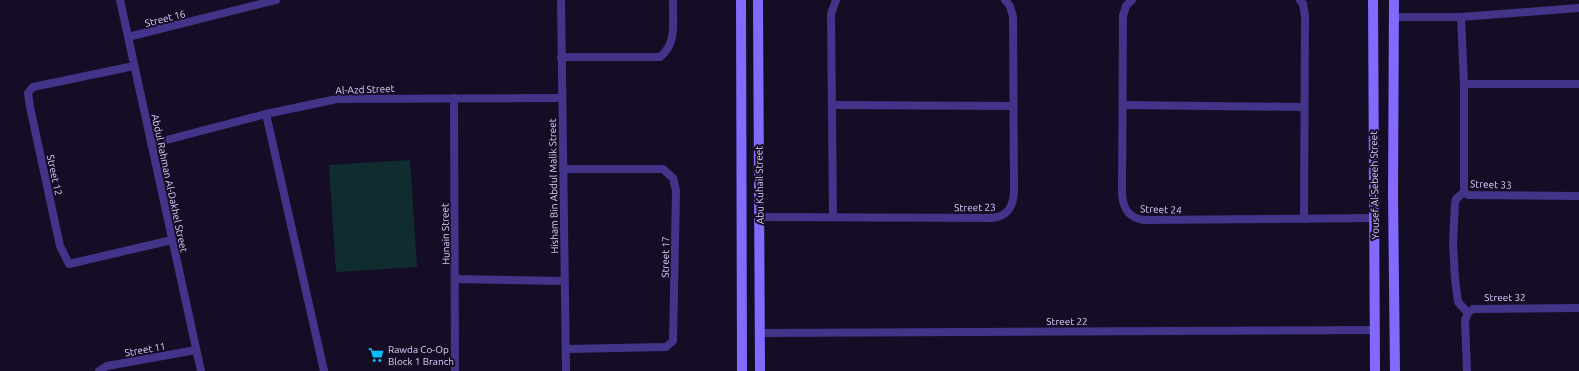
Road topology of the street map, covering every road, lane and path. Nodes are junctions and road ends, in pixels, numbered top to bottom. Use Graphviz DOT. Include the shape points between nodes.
graph roads {
  1 [pos="120,0"];
  2 [pos="276,0"];
  3 [pos="561,0"];
  4 [pos="673,0"];
  5 [pos="741,0"];
  6 [pos="758,0"];
  7 [pos="836,0"];
  8 [pos="1005,0"];
  9 [pos="1132,0"];
  10 [pos="1300,0"];
  11 [pos="1373,0"];
  12 [pos="1394,0"];
  13 [pos="1579,8"];
  14 [pos="1395,17"];
  15 [pos="1461,17"];
  16 [pos="128,37"];
  17 [pos="561,58"];
  18 [pos="134,66"];
  19 [pos="1464,84"];
  20 [pos="1579,84"];
  21 [pos="742,88"];
  22 [pos="758,88"];
  23 [pos="454,98"];
  24 [pos="561,98"];
  25 [pos="832,105"];
  26 [pos="1123,105"];
  27 [pos="1013,106"];
  28 [pos="1304,107"];
  29 [pos="742,112"];
  30 [pos="758,112"];
  31 [pos="266,114"];
  32 [pos="151,144"];
  33 [pos="563,169"];
  34 [pos="1464,192"];
  35 [pos="1579,196"];
  36 [pos="760,217"];
  37 [pos="833,218"];
  38 [pos="1374,218"];
  39 [pos="1304,219"];
  40 [pos="172,240"];
  41 [pos="456,279"];
  42 [pos="564,282"];
  43 [pos="1579,308"];
  44 [pos="1468,313"];
  45 [pos="1375,330"];
  46 [pos="760,332"];
  47 [pos="566,349"];
  48 [pos="196,350"];
  49 [pos="99,371"];
  50 [pos="201,371"];
  51 [pos="324,371"];
  52 [pos="455,371"];
  53 [pos="566,371"];
  54 [pos="742,371"];
  55 [pos="760,371"];
  56 [pos="1375,371"];
  57 [pos="1395,371"];
  58 [pos="1467,371"];
  1 -- 16 [label="street, Abdul Rahman Al-Dakhel Street"];
  2 -- 16 [label="street, Street 16"];
  3 -- 17 [label="street, Hisham Bin Abdul Malik Street"];
  4 -- 17 [label="street" via="672,41 668,51 660,57"];
  5 -- 21 [label="street, Abu Kuhail Street"];
  6 -- 22 [label="street, Abu Kuhail Street"];
  7 -- 25 [label="street" via="831,14"];
  8 -- 27 [label="street, Street 23" via="1013,17"];
  9 -- 26 [label="street, Street 24" via="1123,12"];
  10 -- 28 [label="street" via="1305,16"];
  11 -- 38 [label="street, Yousef Al-Sebeeh Street"];
  12 -- 14 [label="street, Yousef Al-Sebeeh Street"];
  13 -- 15 [label="street"];
  14 -- 15 [label="street"];
  14 -- 57 [label="street, Yousef Al-Sebeeh Street"];
  15 -- 19 [label="street, Street 33"];
  16 -- 18 [label="street, Abdul Rahman Al-Dakhel Street"];
  17 -- 24 [label="street, Hisham Bin Abdul Malik Street"];
  18 -- 32 [label="street, Abdul Rahman Al-Dakhel Street"];
  18 -- 40 [label="street, Street 12" via="33,87 28,93 60,246 69,264"];
  19 -- 20 [label="street"];
  19 -- 34 [label="street, Street 33"];
  21 -- 22 [label="street" via="748,92 756,91"];
  21 -- 29 [label="street, Abu Kuhail Street"];
  22 -- 30 [label="street, Abu Kuhail Street"];
  23 -- 24 [label="street, Al-Azd Street"];
  23 -- 31 [label="street, Al-Azd Street" via="337,99"];
  23 -- 41 [label="street, Hunain Street"];
  24 -- 33 [label="street, Hisham Bin Abdul Malik Street"];
  25 -- 27 [label="street"];
  25 -- 37 [label="street"];
  26 -- 28 [label="street"];
  26 -- 39 [label="street, Street 24" via="1122,194 1126,210 1132,217 1144,220"];
  27 -- 37 [label="street, Street 23" via="1014,192 1011,206 1004,215 991,218"];
  28 -- 39 [label="street"];
  29 -- 30 [label="street" via="744,108 752,107"];
  29 -- 54 [label="street, Abu Kuhail Street"];
  30 -- 36 [label="street, Abu Kuhail Street"];
  31 -- 32 [label="street, Al-Azd Street"];
  31 -- 51 [label="street"];
  32 -- 40 [label="street, Abdul Rahman Al-Dakhel Street"];
  33 -- 42 [label="street, Hisham Bin Abdul Malik Street"];
  33 -- 47 [label="street, Street 17" via="663,169 673,178 676,190 673,341 666,347"];
  34 -- 35 [label="street, Street 33" via="1468,195"];
  34 -- 44 [label="street" via="1455,203 1454,266 1458,302"];
  36 -- 37 [label="street, Street 23"];
  36 -- 46 [label="street, Abu Kuhail Street"];
  38 -- 39 [label="street, Street 24"];
  38 -- 45 [label="street, Yousef Al-Sebeeh Street"];
  40 -- 48 [label="street, Abdul Rahman Al-Dakhel Street"];
  41 -- 42 [label="street"];
  41 -- 52 [label="street, Hunain Street"];
  42 -- 47 [label="street, Hisham Bin Abdul Malik Street"];
  43 -- 44 [label="street, Street 32" via="1479,307"];
  44 -- 58 [label="street" via="1465,320"];
  45 -- 46 [label="street, Street 22"];
  45 -- 56 [label="street, Yousef Al-Sebeeh Street"];
  46 -- 55 [label="street, Abu Kuhail Street"];
  47 -- 53 [label="street, Hisham Bin Abdul Malik Street"];
  48 -- 49 [label="street, Street 11" via="107,366"];
  48 -- 50 [label="street, Abdul Rahman Al-Dakhel Street"];
}
